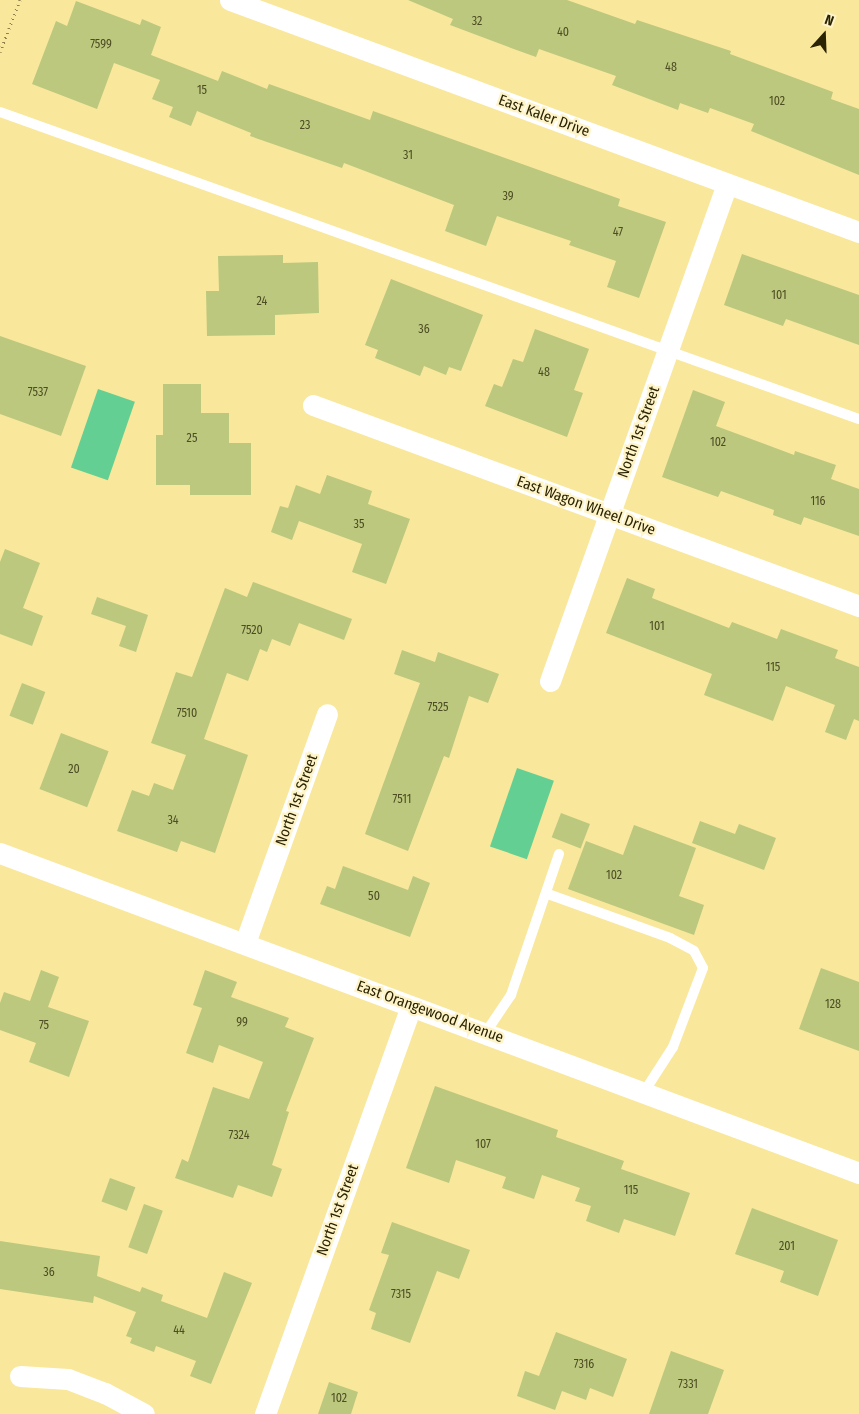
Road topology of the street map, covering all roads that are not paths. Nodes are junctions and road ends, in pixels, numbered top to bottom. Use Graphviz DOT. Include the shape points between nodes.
graph roads {
  1 [pos="230,0"];
  2 [pos="0,112"];
  3 [pos="727,184"];
  4 [pos="859,232"];
  5 [pos="668,351"];
  6 [pos="313,405"];
  7 [pos="859,420"];
  8 [pos="609,514"];
  9 [pos="859,606"];
  10 [pos="550,681"];
  11 [pos="327,714"];
  12 [pos="0,853"];
  13 [pos="559,854"];
  14 [pos="548,894"];
  15 [pos="245,943"];
  16 [pos="411,1007"];
  17 [pos="486,1032"];
  18 [pos="644,1092"];
  19 [pos="859,1173"];
  20 [pos="20,1376"];
  21 [pos="144,1414"];
  22 [pos="266,1414"];
  1 -- 3 [label="street, East Kaler Drive"];
  2 -- 5 [label="lane"];
  3 -- 4 [label="street, East Kaler Drive"];
  3 -- 5 [label="street, North 1st Street"];
  5 -- 7 [label="lane"];
  5 -- 8 [label="street, North 1st Street"];
  6 -- 8 [label="street, East Wagon Wheel Drive"];
  8 -- 9 [label="street, East Wagon Wheel Drive"];
  8 -- 10 [label="street, North 1st Street"];
  11 -- 15 [label="street, North 1st Street"];
  12 -- 15 [label="street, East Orangewood Avenue"];
  13 -- 14 [label="lane"];
  14 -- 17 [label="lane" via="511,995"];
  14 -- 18 [label="lane" via="670,938 694,951 704,968 673,1047"];
  15 -- 16 [label="street, East Orangewood Avenue"];
  16 -- 17 [label="street, East Orangewood Avenue"];
  16 -- 22 [label="street, North 1st Street"];
  17 -- 18 [label="street, East Orangewood Avenue"];
  18 -- 19 [label="street, East Orangewood Avenue"];
  20 -- 21 [label="street" via="68,1379 106,1393"];
}
